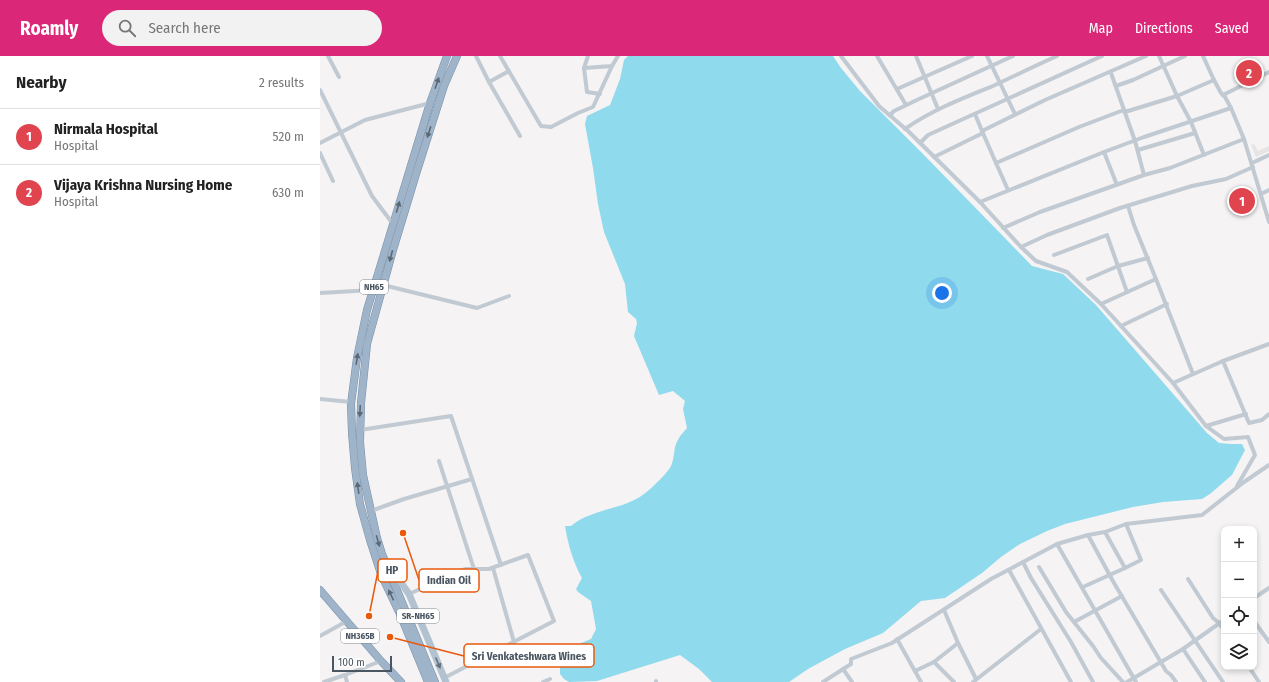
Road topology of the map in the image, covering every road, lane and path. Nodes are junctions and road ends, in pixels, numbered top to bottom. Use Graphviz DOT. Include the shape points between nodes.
graph roads {
  1 [pos="328,56"];
  2 [pos="447,56"];
  3 [pos="457,56"];
  4 [pos="476,56"];
  5 [pos="500,56"];
  6 [pos="588,56"];
  7 [pos="618,56"];
  8 [pos="841,56"];
  9 [pos="877,56"];
  10 [pos="916,56"];
  11 [pos="972,56"];
  12 [pos="987,56"];
  13 [pos="1013,56"];
  14 [pos="1056,56"];
  15 [pos="1102,56"];
  16 [pos="1146,56"];
  17 [pos="1159,56"];
  18 [pos="1185,56"];
  19 [pos="1203,56"];
  20 [pos="612,66"];
  21 [pos="991,66"];
  22 [pos="1163,66"];
  23 [pos="584,68"];
  24 [pos="509,71"];
  25 [pos="1110,72"];
  26 [pos="1269,72"];
  27 [pos="924,76"];
  28 [pos="339,77"];
  29 [pos="1214,80"];
  30 [pos="489,82"];
  31 [pos="999,83"];
  32 [pos="1116,86"];
  33 [pos="897,89"];
  34 [pos="320,90"];
  35 [pos="932,93"];
  36 [pos="600,94"];
  37 [pos="1224,94"];
  38 [pos="1177,96"];
  39 [pos="1008,99"];
  40 [pos="430,103"];
  41 [pos="906,105"];
  42 [pos="1231,108"];
  43 [pos="938,109"];
  44 [pos="1124,111"];
  45 [pos="975,114"];
  46 [pos="1015,114"];
  47 [pos="890,115"];
  48 [pos="1191,122"];
  49 [pos="905,129"];
  50 [pos="341,132"];
  51 [pos="982,132"];
  52 [pos="1195,132"];
  53 [pos="520,136"];
  54 [pos="1244,139"];
  55 [pos="1135,140"];
  56 [pos="320,143"];
  57 [pos="920,143"];
  58 [pos="1138,150"];
  59 [pos="1104,152"];
  60 [pos="320,153"];
  61 [pos="1204,155"];
  62 [pos="1269,155"];
  63 [pos="934,157"];
  64 [pos="996,162"];
  65 [pos="1253,165"];
  66 [pos="1144,175"];
  67 [pos="333,181"];
  68 [pos="1116,185"];
  69 [pos="1008,190"];
  70 [pos="1269,190"];
  71 [pos="1261,194"];
  72 [pos="980,202"];
  73 [pos="1128,206"];
  74 [pos="1269,222"];
  75 [pos="393,224"];
  76 [pos="1002,228"];
  77 [pos="1021,247"];
  78 [pos="1054,255"];
  79 [pos="1148,258"];
  80 [pos="1118,266"];
  81 [pos="1088,279"];
  82 [pos="1156,279"];
  83 [pos="383,284"];
  84 [pos="373,290"];
  85 [pos="1127,292"];
  86 [pos="320,293"];
  87 [pos="509,296"];
  88 [pos="1101,304"];
  89 [pos="1167,304"];
  90 [pos="1121,326"];
  91 [pos="1269,344"];
  92 [pos="1223,361"];
  93 [pos="1194,374"];
  94 [pos="1172,383"];
  95 [pos="320,399"];
  96 [pos="352,402"];
  97 [pos="1246,414"];
  98 [pos="1269,414"];
  99 [pos="1206,426"];
  100 [pos="359,430"];
  101 [pos="439,461"];
  102 [pos="1269,465"];
  103 [pos="472,479"];
  104 [pos="448,487"];
  105 [pos="1236,488"];
  106 [pos="371,511"];
  107 [pos="1126,524"];
  108 [pos="1105,532"];
  109 [pos="1088,535"];
  110 [pos="1057,544"];
  111 [pos="382,554"];
  112 [pos="1023,562"];
  113 [pos="501,565"];
  114 [pos="1039,567"];
  115 [pos="493,568"];
  116 [pos="1125,568"];
  117 [pos="474,569"];
  118 [pos="1008,570"];
  119 [pos="1110,575"];
  120 [pos="1188,579"];
  121 [pos="1082,587"];
  122 [pos="1267,589"];
  123 [pos="320,590"];
  124 [pos="1161,590"];
  125 [pos="409,594"];
  126 [pos="1269,595"];
  127 [pos="1122,596"];
  128 [pos="1257,596"];
  129 [pos="323,598"];
  130 [pos="944,610"];
  131 [pos="1096,611"];
  132 [pos="347,621"];
  133 [pos="1074,622"];
  134 [pos="1219,623"];
  135 [pos="1257,625"];
  136 [pos="1221,626"];
  137 [pos="1041,629"];
  138 [pos="320,636"];
  139 [pos="897,639"];
  140 [pos="1195,641"];
  141 [pos="514,642"];
  142 [pos="1269,642"];
  143 [pos="958,643"];
  144 [pos="1183,649"];
  145 [pos="381,661"];
  146 [pos="934,662"];
  147 [pos="1161,662"];
  148 [pos="421,664"];
  149 [pos="843,669"];
  150 [pos="1251,670"];
  151 [pos="915,671"];
  152 [pos="345,675"];
  153 [pos="550,679"];
  154 [pos="445,680"];
  155 [pos="975,680"];
  156 [pos="1135,680"];
  157 [pos="1221,680"];
  158 [pos="324,682"];
  159 [pos="347,682"];
  160 [pos="401,682"];
  161 [pos="424,682"];
  162 [pos="428,682"];
  163 [pos="435,682"];
  164 [pos="543,682"];
  165 [pos="824,682"];
  166 [pos="852,682"];
  167 [pos="921,682"];
  168 [pos="954,682"];
  169 [pos="1071,682"];
  170 [pos="1093,682"];
  171 [pos="1123,682"];
  172 [pos="1127,682"];
  173 [pos="1176,682"];
  174 [pos="1205,682"];
  175 [pos="1215,682"];
  176 [pos="1259,682"];
  1 -- 28 [label="street"];
  40 -- 2 [label="highway, NH65, one-way"];
  3 -- 83 [label="highway, NH65, one-way" via="444,86"];
  4 -- 30 [label="street"];
  5 -- 24 [label="street"];
  6 -- 23 [label="street"];
  7 -- 20 [label="street"];
  8 -- 47 [label="street" via="879,106"];
  9 -- 33 [label="street"];
  10 -- 27 [label="street"];
  11 -- 27 [label="street"];
  12 -- 21 [label="street"];
  13 -- 21 [label="street"];
  14 -- 31 [label="street"];
  15 -- 39 [label="street"];
  16 -- 25 [label="street"];
  17 -- 22 [label="street"];
  18 -- 22 [label="street"];
  19 -- 29 [label="street"];
  20 -- 23 [label="street"];
  20 -- 36 [label="street"];
  21 -- 31 [label="street"];
  21 -- 35 [label="street"];
  22 -- 32 [label="street"];
  22 -- 38 [label="street"];
  23 -- 36 [label="street" via="587,92"];
  24 -- 30 [label="street"];
  24 -- 36 [label="street" via="541,126 551,127 578,112 594,107"];
  25 -- 32 [label="street"];
  25 -- 46 [label="street"];
  26 -- 37 [label="street"];
  27 -- 33 [label="street"];
  27 -- 35 [label="street"];
  29 -- 37 [label="street"];
  29 -- 38 [label="street"];
  30 -- 53 [label="street"];
  31 -- 39 [label="street"];
  31 -- 43 [label="street"];
  32 -- 44 [label="street"];
  33 -- 41 [label="street"];
  34 -- 50 [label="street"];
  35 -- 41 [label="street"];
  35 -- 43 [label="street"];
  37 -- 42 [label="street"];
  38 -- 44 [label="street"];
  38 -- 48 [label="street"];
  39 -- 45 [label="street"];
  39 -- 46 [label="street"];
  40 -- 50 [label="street" via="365,120"];
  75 -- 40 [label="highway, NH65, one-way"];
  41 -- 47 [label="street"];
  42 -- 48 [label="street"];
  42 -- 54 [label="street"];
  43 -- 49 [label="street"];
  44 -- 55 [label="street"];
  44 -- 64 [label="street"];
  45 -- 51 [label="street"];
  45 -- 57 [label="street" via="928,135"];
  46 -- 51 [label="street"];
  47 -- 49 [label="street"];
  48 -- 52 [label="street"];
  48 -- 55 [label="street"];
  49 -- 57 [label="street"];
  50 -- 56 [label="street"];
  50 -- 75 [label="street" via="372,196"];
  51 -- 63 [label="street"];
  51 -- 64 [label="street"];
  52 -- 58 [label="street"];
  52 -- 61 [label="street"];
  54 -- 61 [label="street"];
  54 -- 65 [label="street"];
  55 -- 58 [label="street"];
  55 -- 59 [label="street"];
  57 -- 63 [label="street"];
  58 -- 66 [label="street"];
  59 -- 68 [label="street"];
  59 -- 69 [label="street"];
  60 -- 67 [label="street"];
  61 -- 66 [label="street"];
  62 -- 65 [label="street"];
  63 -- 72 [label="street"];
  64 -- 69 [label="street"];
  65 -- 71 [label="street"];
  65 -- 73 [label="street" via="1226,178"];
  66 -- 68 [label="street"];
  68 -- 76 [label="street"];
  69 -- 72 [label="street"];
  70 -- 71 [label="street"];
  71 -- 74 [label="street"];
  72 -- 76 [label="street"];
  73 -- 77 [label="street"];
  73 -- 79 [label="street"];
  75 -- 84 [label="highway, NH65"];
  76 -- 77 [label="street"];
  77 -- 88 [label="street" via="1036,261 1067,272"];
  78 -- 80 [label="street" via="1107,235"];
  79 -- 80 [label="street"];
  79 -- 82 [label="street"];
  80 -- 81 [label="street"];
  80 -- 85 [label="street"];
  82 -- 85 [label="street"];
  82 -- 89 [label="street"];
  83 -- 87 [label="street" via="477,308"];
  83 -- 100 [label="highway, NH65, one-way" via="367,344"];
  84 -- 86 [label="street"];
  96 -- 84 [label="highway, NH65, one-way" via="357,358"];
  85 -- 88 [label="street"];
  88 -- 90 [label="street"];
  89 -- 90 [label="street"];
  89 -- 93 [label="street"];
  90 -- 94 [label="street"];
  91 -- 92 [label="street"];
  92 -- 93 [label="street"];
  92 -- 97 [label="street"];
  93 -- 94 [label="street"];
  94 -- 99 [label="street"];
  95 -- 96 [label="street"];
  148 -- 96 [label="highway, NH65, one-way" via="381,574 360,504 352,433"];
  97 -- 98 [label="street" via="1249,423 1262,420"];
  97 -- 99 [label="street"];
  99 -- 105 [label="street" via="1224,439 1248,437 1255,455"];
  100 -- 103 [label="street" via="451,416"];
  100 -- 106 [label="highway, NH65" via="362,469"];
  101 -- 104 [label="street"];
  102 -- 105 [label="street"];
  103 -- 104 [label="street"];
  103 -- 113 [label="street"];
  104 -- 106 [label="street"];
  104 -- 117 [label="street"];
  105 -- 107 [label="street" via="1202,515"];
  106 -- 111 [label="highway, NH65, one-way"];
  107 -- 108 [label="street"];
  107 -- 116 [label="street" via="1141,560"];
  108 -- 109 [label="street"];
  108 -- 116 [label="street"];
  109 -- 110 [label="street"];
  109 -- 119 [label="street"];
  110 -- 112 [label="street"];
  110 -- 121 [label="street"];
  111 -- 125 [label="main road, SR-NH65"];
  111 -- 163 [label="highway, NH65"];
  112 -- 118 [label="street"];
  112 -- 170 [label="street"];
  113 -- 115 [label="street"];
  113 -- 141 [label="street" via="528,555 554,621"];
  114 -- 133 [label="street"];
  115 -- 117 [label="street"];
  115 -- 141 [label="street"];
  116 -- 119 [label="street"];
  117 -- 125 [label="street" via="465,569"];
  118 -- 130 [label="street"];
  118 -- 137 [label="street"];
  119 -- 121 [label="street"];
  119 -- 127 [label="street"];
  120 -- 134 [label="street" via="1213,618"];
  121 -- 131 [label="street"];
  122 -- 126 [label="street"];
  122 -- 128 [label="street"];
  123 -- 129 [label="highway, NH365B"];
  124 -- 140 [label="street"];
  125 -- 154 [label="main road, SR-NH65, one-way"];
  127 -- 131 [label="street"];
  127 -- 147 [label="street"];
  129 -- 132 [label="highway, NH365B"];
  130 -- 139 [label="street"];
  130 -- 143 [label="street"];
  131 -- 133 [label="street"];
  131 -- 156 [label="street"];
  132 -- 138 [label="street"];
  132 -- 145 [label="highway, NH365B"];
  133 -- 171 [label="street"];
  134 -- 136 [label="street"];
  134 -- 140 [label="street"];
  135 -- 142 [label="street"];
  137 -- 155 [label="street"];
  137 -- 169 [label="street"];
  139 -- 149 [label="street" via="851,659 851,664"];
  139 -- 151 [label="street"];
  140 -- 144 [label="street"];
  140 -- 157 [label="street"];
  141 -- 154 [label="street"];
  143 -- 146 [label="street"];
  143 -- 155 [label="street"];
  144 -- 147 [label="street"];
  144 -- 174 [label="street"];
  145 -- 152 [label="street"];
  145 -- 160 [label="highway, NH365B"];
  146 -- 151 [label="street"];
  146 -- 168 [label="street"];
  147 -- 156 [label="street"];
  147 -- 173 [label="street"];
  148 -- 161 [label="highway, NH65"];
  148 -- 162 [label="highway, NH65"];
  149 -- 165 [label="street"];
  149 -- 166 [label="street"];
  150 -- 176 [label="street"];
  151 -- 167 [label="street"];
  152 -- 158 [label="street"];
  152 -- 159 [label="street"];
  153 -- 164 [label="street"];
  156 -- 172 [label="street"];
  157 -- 175 [label="street"];
}
